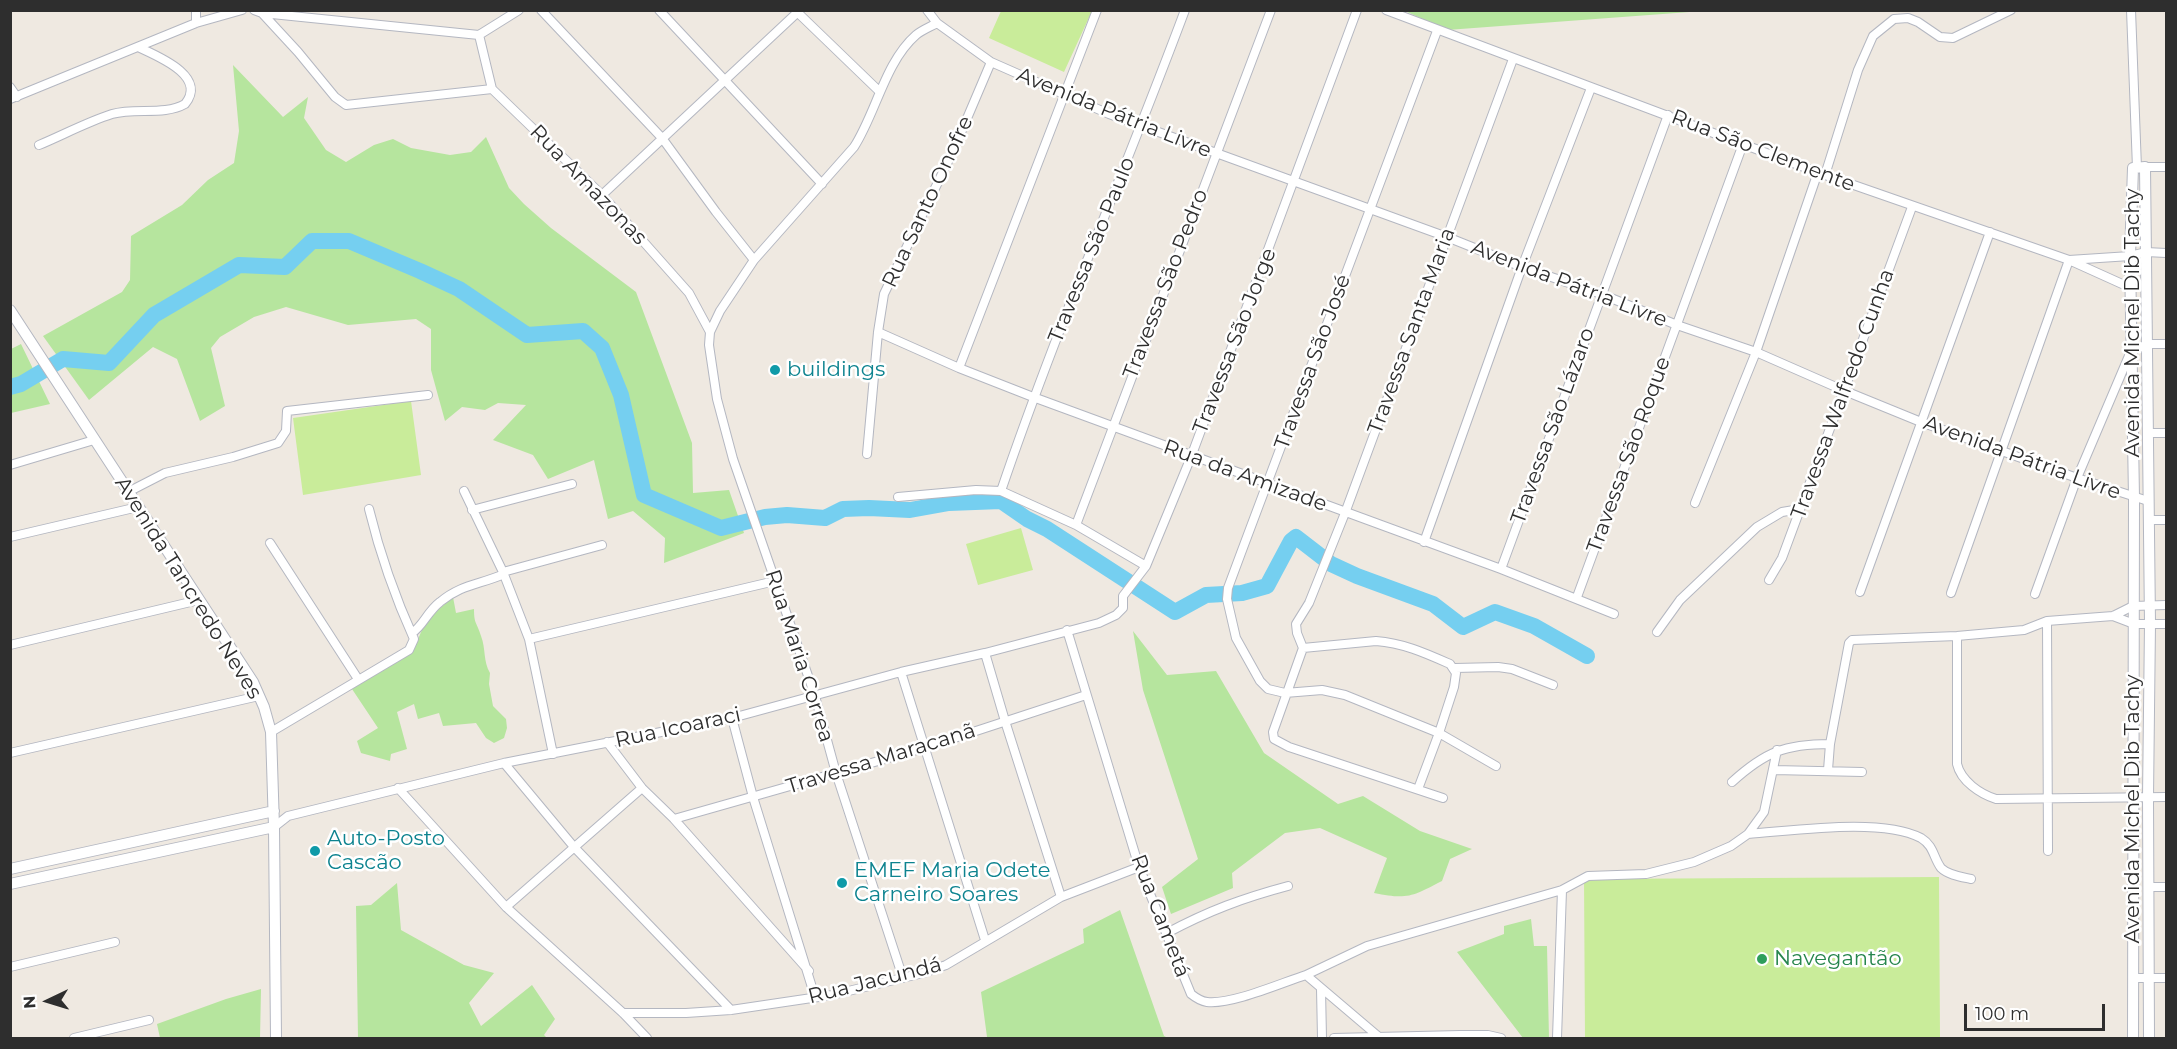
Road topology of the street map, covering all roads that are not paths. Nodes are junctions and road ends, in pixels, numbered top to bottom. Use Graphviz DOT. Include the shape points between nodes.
graph roads {
  1 [pos="196,10"];
  2 [pos="242,10"];
  3 [pos="519,10"];
  4 [pos="541,10"];
  5 [pos="659,10"];
  6 [pos="927,10"];
  7 [pos="1097,10"];
  8 [pos="1185,10"];
  9 [pos="1270,10"];
  10 [pos="1357,10"];
  11 [pos="1386,10"];
  12 [pos="2011,10"];
  13 [pos="2131,10"];
  14 [pos="257,11"];
  15 [pos="798,11"];
  16 [pos="196,23"];
  17 [pos="937,23"];
  18 [pos="1437,31"];
  19 [pos="479,35"];
  20 [pos="138,47"];
  21 [pos="1513,59"];
  22 [pos="991,62"];
  23 [pos="724,79"];
  24 [pos="10,87"];
  25 [pos="492,88"];
  26 [pos="1591,88"];
  27 [pos="880,92"];
  28 [pos="1065,94"];
  29 [pos="14,98"];
  30 [pos="1668,115"];
  31 [pos="1142,126"];
  32 [pos="662,138"];
  33 [pos="1743,144"];
  34 [pos="39,145"];
  35 [pos="1215,154"];
  36 [pos="2166,167"];
  37 [pos="2141,168"];
  38 [pos="1822,174"];
  39 [pos="1295,182"];
  40 [pos="822,184"];
  41 [pos="602,195"];
  42 [pos="1912,207"];
  43 [pos="1369,209"];
  44 [pos="1990,232"];
  45 [pos="1447,237"];
  46 [pos="2146,252"];
  47 [pos="2166,253"];
  48 [pos="2130,256"];
  49 [pos="754,260"];
  50 [pos="2069,261"];
  51 [pos="1522,267"];
  52 [pos="2130,288"];
  53 [pos="1601,294"];
  54 [pos="12,317"];
  55 [pos="1677,325"];
  56 [pos="710,332"];
  57 [pos="878,332"];
  58 [pos="2148,344"];
  59 [pos="2166,344"];
  60 [pos="2131,351"];
  61 [pos="1756,352"];
  62 [pos="959,368"];
  63 [pos="1845,391"];
  64 [pos="428,395"];
  65 [pos="1033,397"];
  66 [pos="1921,422"];
  67 [pos="1113,426"];
  68 [pos="2149,433"];
  69 [pos="2166,433"];
  70 [pos="94,440"];
  71 [pos="2002,451"];
  72 [pos="867,454"];
  73 [pos="1191,457"];
  74 [pos="10,465"];
  75 [pos="2077,478"];
  76 [pos="572,484"];
  77 [pos="1268,484"];
  78 [pos="464,491"];
  79 [pos="1000,491"];
  80 [pos="128,492"];
  81 [pos="898,497"];
  82 [pos="2134,498"];
  83 [pos="2148,501"];
  84 [pos="1695,503"];
  85 [pos="138,507"];
  86 [pos="369,509"];
  87 [pos="1800,509"];
  88 [pos="472,510"];
  89 [pos="1345,513"];
  90 [pos="2148,520"];
  91 [pos="2166,520"];
  92 [pos="1076,525"];
  93 [pos="10,537"];
  94 [pos="1425,542"];
  95 [pos="270,543"];
  96 [pos="602,545"];
  97 [pos="1146,566"];
  98 [pos="1501,569"];
  99 [pos="503,573"];
  100 [pos="1769,580"];
  101 [pos="774,581"];
  102 [pos="1860,592"];
  103 [pos="1951,593"];
  104 [pos="2035,594"];
  105 [pos="1577,597"];
  106 [pos="199,600"];
  107 [pos="2150,605"];
  108 [pos="2166,605"];
  109 [pos="2133,606"];
  110 [pos="1614,614"];
  111 [pos="2113,616"];
  112 [pos="2047,621"];
  113 [pos="2134,624"];
  114 [pos="2150,624"];
  115 [pos="2166,624"];
  116 [pos="1067,630"];
  117 [pos="1657,632"];
  118 [pos="412,633"];
  119 [pos="1957,636"];
  120 [pos="529,639"];
  121 [pos="10,645"];
  122 [pos="1303,648"];
  123 [pos="985,652"];
  124 [pos="1455,668"];
  125 [pos="901,672"];
  126 [pos="358,679"];
  127 [pos="1553,686"];
  128 [pos="1285,693"];
  129 [pos="1086,695"];
  130 [pos="259,696"];
  131 [pos="814,696"];
  132 [pos="732,717"];
  133 [pos="1005,722"];
  134 [pos="271,732"];
  135 [pos="1439,733"];
  136 [pos="607,742"];
  137 [pos="1830,744"];
  138 [pos="924,748"];
  139 [pos="1777,750"];
  140 [pos="10,753"];
  141 [pos="553,754"];
  142 [pos="504,763"];
  143 [pos="1496,766"];
  144 [pos="1774,770"];
  145 [pos="1828,770"];
  146 [pos="1862,772"];
  147 [pos="836,773"];
  148 [pos="1732,782"];
  149 [pos="398,788"];
  150 [pos="642,788"];
  151 [pos="1418,789"];
  152 [pos="753,797"];
  153 [pos="2133,797"];
  154 [pos="2148,797"];
  155 [pos="2166,797"];
  156 [pos="1443,798"];
  157 [pos="2047,798"];
  158 [pos="274,811"];
  159 [pos="288,816"];
  160 [pos="674,819"];
  161 [pos="274,827"];
  162 [pos="1748,834"];
  163 [pos="574,848"];
  164 [pos="2048,851"];
  165 [pos="89,852"];
  166 [pos="93,866"];
  167 [pos="1139,867"];
  168 [pos="10,869"];
  169 [pos="1971,879"];
  170 [pos="10,884"];
  171 [pos="1288,886"];
  172 [pos="2149,887"];
  173 [pos="2166,887"];
  174 [pos="1562,890"];
  175 [pos="1061,897"];
  176 [pos="506,907"];
  177 [pos="1167,933"];
  178 [pos="985,940"];
  179 [pos="115,942"];
  180 [pos="10,967"];
  181 [pos="809,971"];
  182 [pos="1306,975"];
  183 [pos="903,978"];
  184 [pos="2133,978"];
  185 [pos="2148,978"];
  186 [pos="2166,978"];
  187 [pos="1321,989"];
  188 [pos="815,997"];
  189 [pos="731,1010"];
  190 [pos="623,1013"];
  191 [pos="149,1020"];
  192 [pos="1379,1037"];
  193 [pos="74,1038"];
  194 [pos="276,1038"];
  195 [pos="647,1038"];
  196 [pos="1322,1038"];
  197 [pos="1334,1038"];
  198 [pos="1500,1038"];
  199 [pos="1557,1038"];
  200 [pos="2133,1038"];
  201 [pos="2148,1038"];
  1 -- 16 [label="street"];
  2 -- 16 [label="street"];
  3 -- 19 [label="street"];
  4 -- 32 [label="street"];
  5 -- 23 [label="street"];
  6 -- 17 [label="street, Avenida Pátria Livre"];
  7 -- 28 [label="street"];
  8 -- 31 [label="street, Travessa São Paulo"];
  9 -- 35 [label="street, Travessa São Pedro"];
  10 -- 39 [label="street, Travessa São Jorge"];
  11 -- 18 [label="street, Rua São Clemente"];
  12 -- 38 [label="street" via="1953,38 1940,37 1908,18 1894,19 1873,36"];
  13 -- 37 [label="street"];
  14 -- 19 [label="street"];
  14 -- 25 [label="street" via="346,105"];
  15 -- 23 [label="street"];
  15 -- 27 [label="street"];
  16 -- 20 [label="street"];
  17 -- 22 [label="street, Avenida Pátria Livre"];
  17 -- 27 [label="street" via="909,42"];
  18 -- 21 [label="street, Rua São Clemente"];
  18 -- 43 [label="street, Travessa São José"];
  19 -- 25 [label="street"];
  20 -- 29 [label="street"];
  20 -- 34 [label="street" via="185,75 191,92 185,104 113,114"];
  21 -- 26 [label="street, Rua São Clemente"];
  21 -- 45 [label="street, Travessa Santa Maria"];
  22 -- 28 [label="street, Avenida Pátria Livre"];
  22 -- 57 [label="street, Rua Santo Onofre" via="884,294"];
  23 -- 32 [label="street"];
  23 -- 40 [label="street"];
  24 -- 29 [label="street"];
  25 -- 41 [label="street, Rua Amazonas"];
  26 -- 30 [label="street, Rua São Clemente"];
  26 -- 51 [label="street"];
  27 -- 40 [label="street" via="854,147"];
  28 -- 31 [label="street, Avenida Pátria Livre"];
  28 -- 62 [label="street"];
  30 -- 33 [label="street, Rua São Clemente"];
  30 -- 53 [label="street, Travessa São Lázaro"];
  31 -- 35 [label="street, Avenida Pátria Livre"];
  31 -- 65 [label="street, Travessa São Paulo"];
  32 -- 41 [label="street"];
  32 -- 49 [label="street"];
  33 -- 38 [label="street, Rua São Clemente"];
  33 -- 55 [label="street, Travessa São Roque"];
  35 -- 39 [label="street, Avenida Pátria Livre"];
  35 -- 67 [label="street, Travessa São Pedro"];
  36 -- 37 [label="street"];
  37 -- 46 [label="street, Avenida Michel Dib Tachy"];
  37 -- 48 [label="street, Avenida Michel Dib Tachy" via="2133,168"];
  38 -- 42 [label="street, Rua São Clemente"];
  38 -- 61 [label="street"];
  39 -- 43 [label="street, Avenida Pátria Livre"];
  39 -- 73 [label="street, Travessa São Jorge"];
  40 -- 49 [label="street"];
  41 -- 56 [label="street, Rua Amazonas" via="689,293"];
  42 -- 44 [label="street, Rua São Clemente"];
  42 -- 63 [label="street, Travessa Walfredo Cunha"];
  43 -- 45 [label="street, Avenida Pátria Livre"];
  43 -- 77 [label="street, Travessa São José"];
  44 -- 50 [label="street, Rua São Clemente"];
  44 -- 66 [label="street"];
  45 -- 51 [label="street, Avenida Pátria Livre"];
  45 -- 89 [label="street, Travessa Santa Maria"];
  46 -- 47 [label="street, Rua São Clemente"];
  46 -- 48 [label="street, Rua São Clemente"];
  46 -- 58 [label="street, Avenida Michel Dib Tachy"];
  48 -- 50 [label="street, Rua São Clemente"];
  48 -- 52 [label="street, Avenida Michel Dib Tachy"];
  49 -- 56 [label="street"];
  50 -- 52 [label="street"];
  50 -- 71 [label="street"];
  51 -- 53 [label="street, Avenida Pátria Livre"];
  51 -- 94 [label="street"];
  52 -- 60 [label="street, Avenida Michel Dib Tachy"];
  53 -- 55 [label="street, Avenida Pátria Livre"];
  53 -- 98 [label="street, Travessa São Lázaro"];
  54 -- 70 [label="street, Avenida Tancredo Neves"];
  55 -- 61 [label="street, Avenida Pátria Livre"];
  55 -- 105 [label="street, Travessa São Roque"];
  56 -- 101 [label="street, Rua Maria Correa" via="717,399"];
  57 -- 62 [label="street, Rua da Amizade"];
  57 -- 72 [label="street, Rua Santo Onofre"];
  58 -- 59 [label="street"];
  58 -- 60 [label="street"];
  58 -- 68 [label="street, Avenida Michel Dib Tachy"];
  60 -- 75 [label="street"];
  60 -- 82 [label="street, Avenida Michel Dib Tachy"];
  61 -- 63 [label="street, Avenida Pátria Livre"];
  61 -- 84 [label="street"];
  62 -- 65 [label="street, Rua da Amizade"];
  63 -- 66 [label="street, Avenida Pátria Livre"];
  63 -- 87 [label="street, Travessa Walfredo Cunha"];
  64 -- 80 [label="street" via="287,411 286,430 278,443 165,473"];
  65 -- 67 [label="street, Rua da Amizade"];
  65 -- 79 [label="street, Travessa São Paulo"];
  66 -- 71 [label="street, Avenida Pátria Livre"];
  66 -- 102 [label="street"];
  67 -- 73 [label="street, Rua da Amizade"];
  67 -- 92 [label="street, Travessa São Pedro"];
  68 -- 69 [label="street"];
  68 -- 83 [label="street, Avenida Michel Dib Tachy"];
  70 -- 74 [label="street"];
  70 -- 80 [label="street, Avenida Tancredo Neves"];
  71 -- 75 [label="street, Avenida Pátria Livre"];
  71 -- 103 [label="street"];
  73 -- 77 [label="street, Rua da Amizade"];
  73 -- 97 [label="street, Travessa São Jorge"];
  75 -- 82 [label="street, Avenida Pátria Livre"];
  75 -- 104 [label="street"];
  76 -- 88 [label="street"];
  77 -- 89 [label="street, Rua da Amizade"];
  77 -- 128 [label="street, Travessa São José" via="1227,599 1236,638 1260,681 1268,689"];
  78 -- 88 [label="street"];
  79 -- 81 [label="street"];
  79 -- 92 [label="street"];
  80 -- 85 [label="street, Avenida Tancredo Neves"];
  82 -- 83 [label="street, Avenida Pátria Livre"];
  82 -- 109 [label="street, Avenida Michel Dib Tachy"];
  83 -- 90 [label="street, Avenida Michel Dib Tachy"];
  85 -- 93 [label="street"];
  85 -- 106 [label="street, Avenida Tancredo Neves"];
  86 -- 118 [label="street" via="378,546"];
  87 -- 100 [label="street, Travessa Walfredo Cunha" via="1782,558"];
  87 -- 117 [label="street" via="1779,513 1757,526 1680,600"];
  88 -- 99 [label="street"];
  89 -- 94 [label="street, Rua da Amizade"];
  89 -- 122 [label="street, Travessa Santa Maria" via="1309,603 1296,624"];
  90 -- 91 [label="street"];
  90 -- 107 [label="street, Avenida Michel Dib Tachy"];
  92 -- 97 [label="street"];
  94 -- 98 [label="street, Rua da Amizade"];
  95 -- 126 [label="street"];
  96 -- 99 [label="street"];
  97 -- 116 [label="street, Travessa São Jorge" via="1123,596 1123,608 1116,615"];
  98 -- 105 [label="street, Rua da Amizade"];
  99 -- 118 [label="street" via="456,590 426,614 419,629"];
  99 -- 120 [label="street"];
  101 -- 120 [label="street"];
  101 -- 131 [label="street, Rua Maria Correa"];
  105 -- 110 [label="street, Rua da Amizade"];
  106 -- 121 [label="street"];
  106 -- 130 [label="street, Avenida Tancredo Neves"];
  107 -- 108 [label="street"];
  107 -- 109 [label="street"];
  107 -- 114 [label="street, Avenida Michel Dib Tachy"];
  109 -- 111 [label="street"];
  109 -- 113 [label="street, Avenida Michel Dib Tachy"];
  111 -- 112 [label="street"];
  111 -- 113 [label="street"];
  112 -- 119 [label="street" via="2024,630"];
  112 -- 157 [label="street"];
  113 -- 114 [label="street"];
  113 -- 153 [label="street, Avenida Michel Dib Tachy"];
  114 -- 115 [label="street"];
  114 -- 154 [label="street, Avenida Michel Dib Tachy"];
  116 -- 123 [label="street, Rua Icoaraci"];
  116 -- 129 [label="street, Rua Cametá"];
  118 -- 126 [label="street" via="414,639 409,650"];
  119 -- 137 [label="street" via="1852,639"];
  119 -- 157 [label="street" via="1959,774 1996,799"];
  120 -- 141 [label="street"];
  122 -- 124 [label="street" via="1388,642 1409,646"];
  122 -- 128 [label="street"];
  123 -- 125 [label="street, Rua Icoaraci"];
  123 -- 133 [label="street"];
  124 -- 127 [label="street" via="1512,669"];
  124 -- 135 [label="street" via="1454,687"];
  125 -- 131 [label="street, Rua Icoaraci"];
  125 -- 138 [label="street"];
  126 -- 134 [label="street"];
  128 -- 135 [label="street" via="1322,690 1345,695"];
  128 -- 151 [label="street" via="1274,739"];
  129 -- 133 [label="street, Travessa Maracanã"];
  129 -- 167 [label="street, Rua Cametá"];
  130 -- 134 [label="street, Avenida Tancredo Neves"];
  130 -- 140 [label="street"];
  131 -- 132 [label="street, Rua Icoaraci"];
  131 -- 147 [label="street, Rua Maria Correa"];
  132 -- 136 [label="street, Rua Icoaraci"];
  132 -- 152 [label="street"];
  133 -- 138 [label="street, Travessa Maracanã"];
  133 -- 175 [label="street"];
  134 -- 158 [label="street, Avenida Tancredo Neves"];
  135 -- 143 [label="street"];
  135 -- 151 [label="street"];
  136 -- 141 [label="street, Rua Icoaraci"];
  136 -- 150 [label="street"];
  137 -- 139 [label="street"];
  137 -- 145 [label="street"];
  138 -- 147 [label="street, Travessa Maracanã"];
  138 -- 178 [label="street"];
  139 -- 144 [label="street"];
  139 -- 148 [label="street" via="1749,766"];
  141 -- 142 [label="street, Rua Icoaraci"];
  142 -- 149 [label="street, Rua Icoaraci"];
  142 -- 163 [label="street"];
  144 -- 145 [label="street"];
  144 -- 162 [label="street" via="1764,812"];
  145 -- 146 [label="street"];
  147 -- 152 [label="street, Travessa Maracanã"];
  147 -- 183 [label="street, Rua Maria Correa"];
  149 -- 159 [label="street, Rua Icoaraci"];
  149 -- 176 [label="street"];
  150 -- 160 [label="street"];
  150 -- 163 [label="street"];
  151 -- 156 [label="street"];
  152 -- 160 [label="street, Travessa Maracanã"];
  152 -- 181 [label="street"];
  153 -- 154 [label="street"];
  153 -- 157 [label="street"];
  153 -- 184 [label="street, Avenida Michel Dib Tachy"];
  154 -- 155 [label="street"];
  154 -- 172 [label="street, Avenida Michel Dib Tachy"];
  157 -- 164 [label="street"];
  158 -- 159 [label="street"];
  158 -- 161 [label="street, Avenida Tancredo Neves"];
  158 -- 165 [label="street"];
  159 -- 161 [label="street, Rua Icoaraci"];
  160 -- 181 [label="street"];
  161 -- 166 [label="street"];
  161 -- 194 [label="street, Avenida Tancredo Neves"];
  162 -- 169 [label="street" via="1818,828 1896,830 1921,838 1933,848 1942,869"];
  162 -- 174 [label="street, Rua Cametá" via="1722,852 1694,862 1646,874 1588,876"];
  163 -- 176 [label="street"];
  163 -- 189 [label="street"];
  165 -- 166 [label="street"];
  165 -- 168 [label="street"];
  166 -- 170 [label="street"];
  167 -- 175 [label="street, Rua Jacundá"];
  167 -- 177 [label="street, Rua Cametá"];
  171 -- 177 [label="street" via="1201,914"];
  172 -- 173 [label="street"];
  172 -- 185 [label="street, Avenida Michel Dib Tachy"];
  174 -- 182 [label="street, Rua Cametá" via="1367,946"];
  174 -- 199 [label="street"];
  175 -- 178 [label="street, Rua Jacundá"];
  176 -- 190 [label="street"];
  177 -- 182 [label="street, Rua Cametá" via="1191,994 1206,1002 1232,1000"];
  178 -- 183 [label="street, Rua Jacundá" via="946,965"];
  179 -- 180 [label="street"];
  181 -- 188 [label="street"];
  182 -- 187 [label="street"];
  183 -- 188 [label="street, Rua Jacundá"];
  184 -- 185 [label="street"];
  184 -- 200 [label="street, Avenida Michel Dib Tachy"];
  185 -- 186 [label="street"];
  185 -- 201 [label="street, Avenida Michel Dib Tachy"];
  187 -- 192 [label="street"];
  187 -- 196 [label="street"];
  188 -- 189 [label="street, Rua Jacundá"];
  189 -- 190 [label="street, Rua Jacundá"];
  190 -- 195 [label="street"];
  191 -- 193 [label="street"];
  192 -- 197 [label="street"];
  192 -- 198 [label="street"];
}
